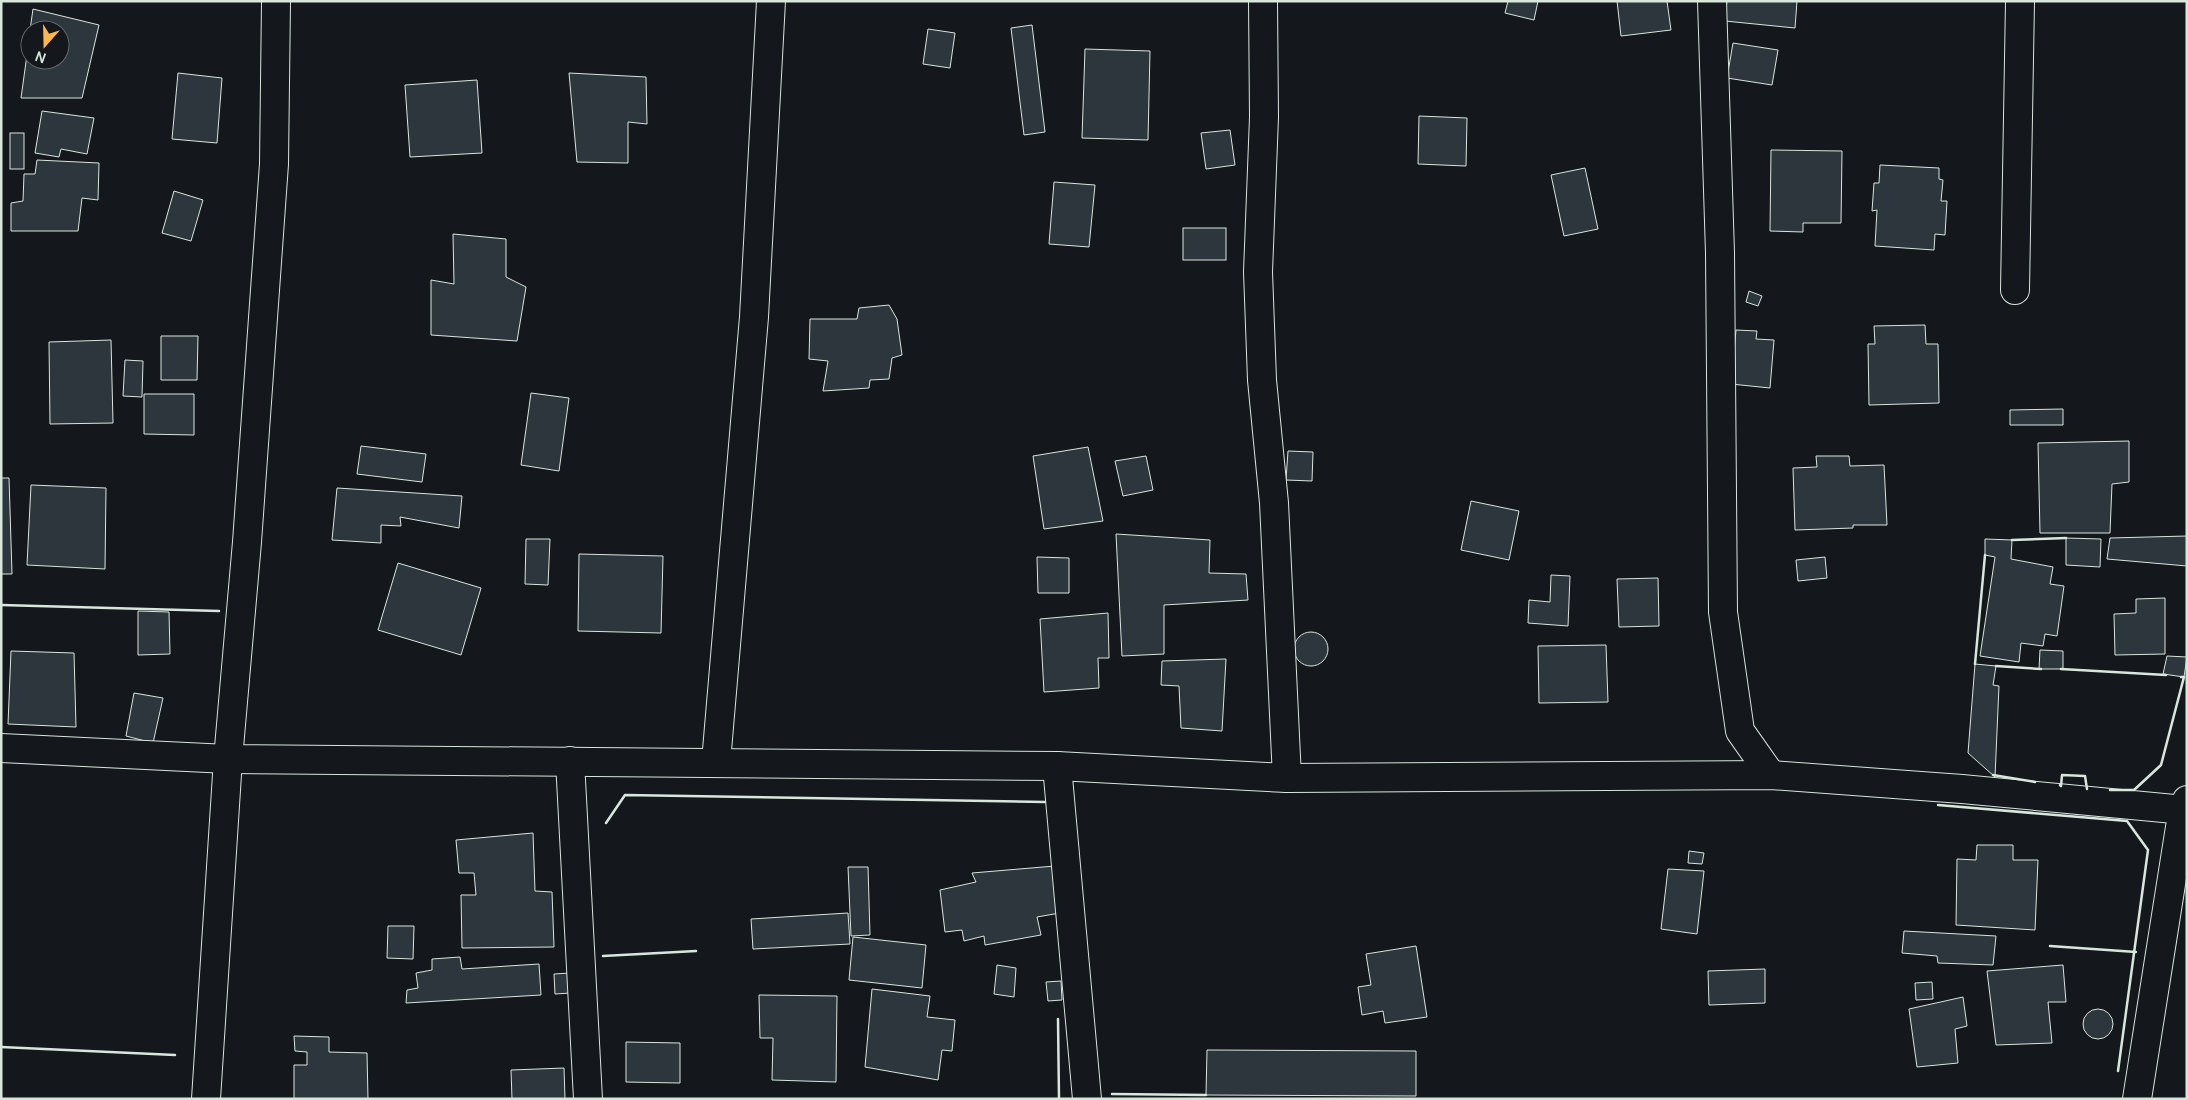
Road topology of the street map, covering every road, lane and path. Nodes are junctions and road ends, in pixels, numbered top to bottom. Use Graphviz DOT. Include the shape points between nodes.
graph roads {
  1 [pos="276,1"];
  2 [pos="771,1"];
  3 [pos="1263,1"];
  4 [pos="1712,1"];
  5 [pos="2020,1"];
  6 [pos="2015,290"];
  7 [pos="1,748"];
  8 [pos="228,759"];
  9 [pos="570,761"];
  10 [pos="716,762"];
  11 [pos="1057,766"];
  12 [pos="1771,775"];
  13 [pos="1287,778"];
  14 [pos="2185,816"];
  15 [pos="206,1099"];
  16 [pos="588,1099"];
  17 [pos="1087,1099"];
  18 [pos="2137,1099"];
  1 -- 8 [label="street" via="274,164"];
  2 -- 10 [label="street" via="754,316"];
  3 -- 13 [label="street" via="1264,117 1258,272 1262,380 1274,504"];
  4 -- 12 [label="street" via="1720,253 1723,612 1740,731"];
  5 -- 6 [label="street"];
  7 -- 8 [label="street"];
  8 -- 9 [label="street"];
  8 -- 15 [label="street"];
  9 -- 10 [label="street"];
  9 -- 16 [label="street"];
  10 -- 11 [label="street"];
  11 -- 13 [label="street"];
  11 -- 17 [label="street"];
  12 -- 13 [label="street"];
  12 -- 14 [label="street" via="1962,789"];
  14 -- 18 [label="street"];
}
